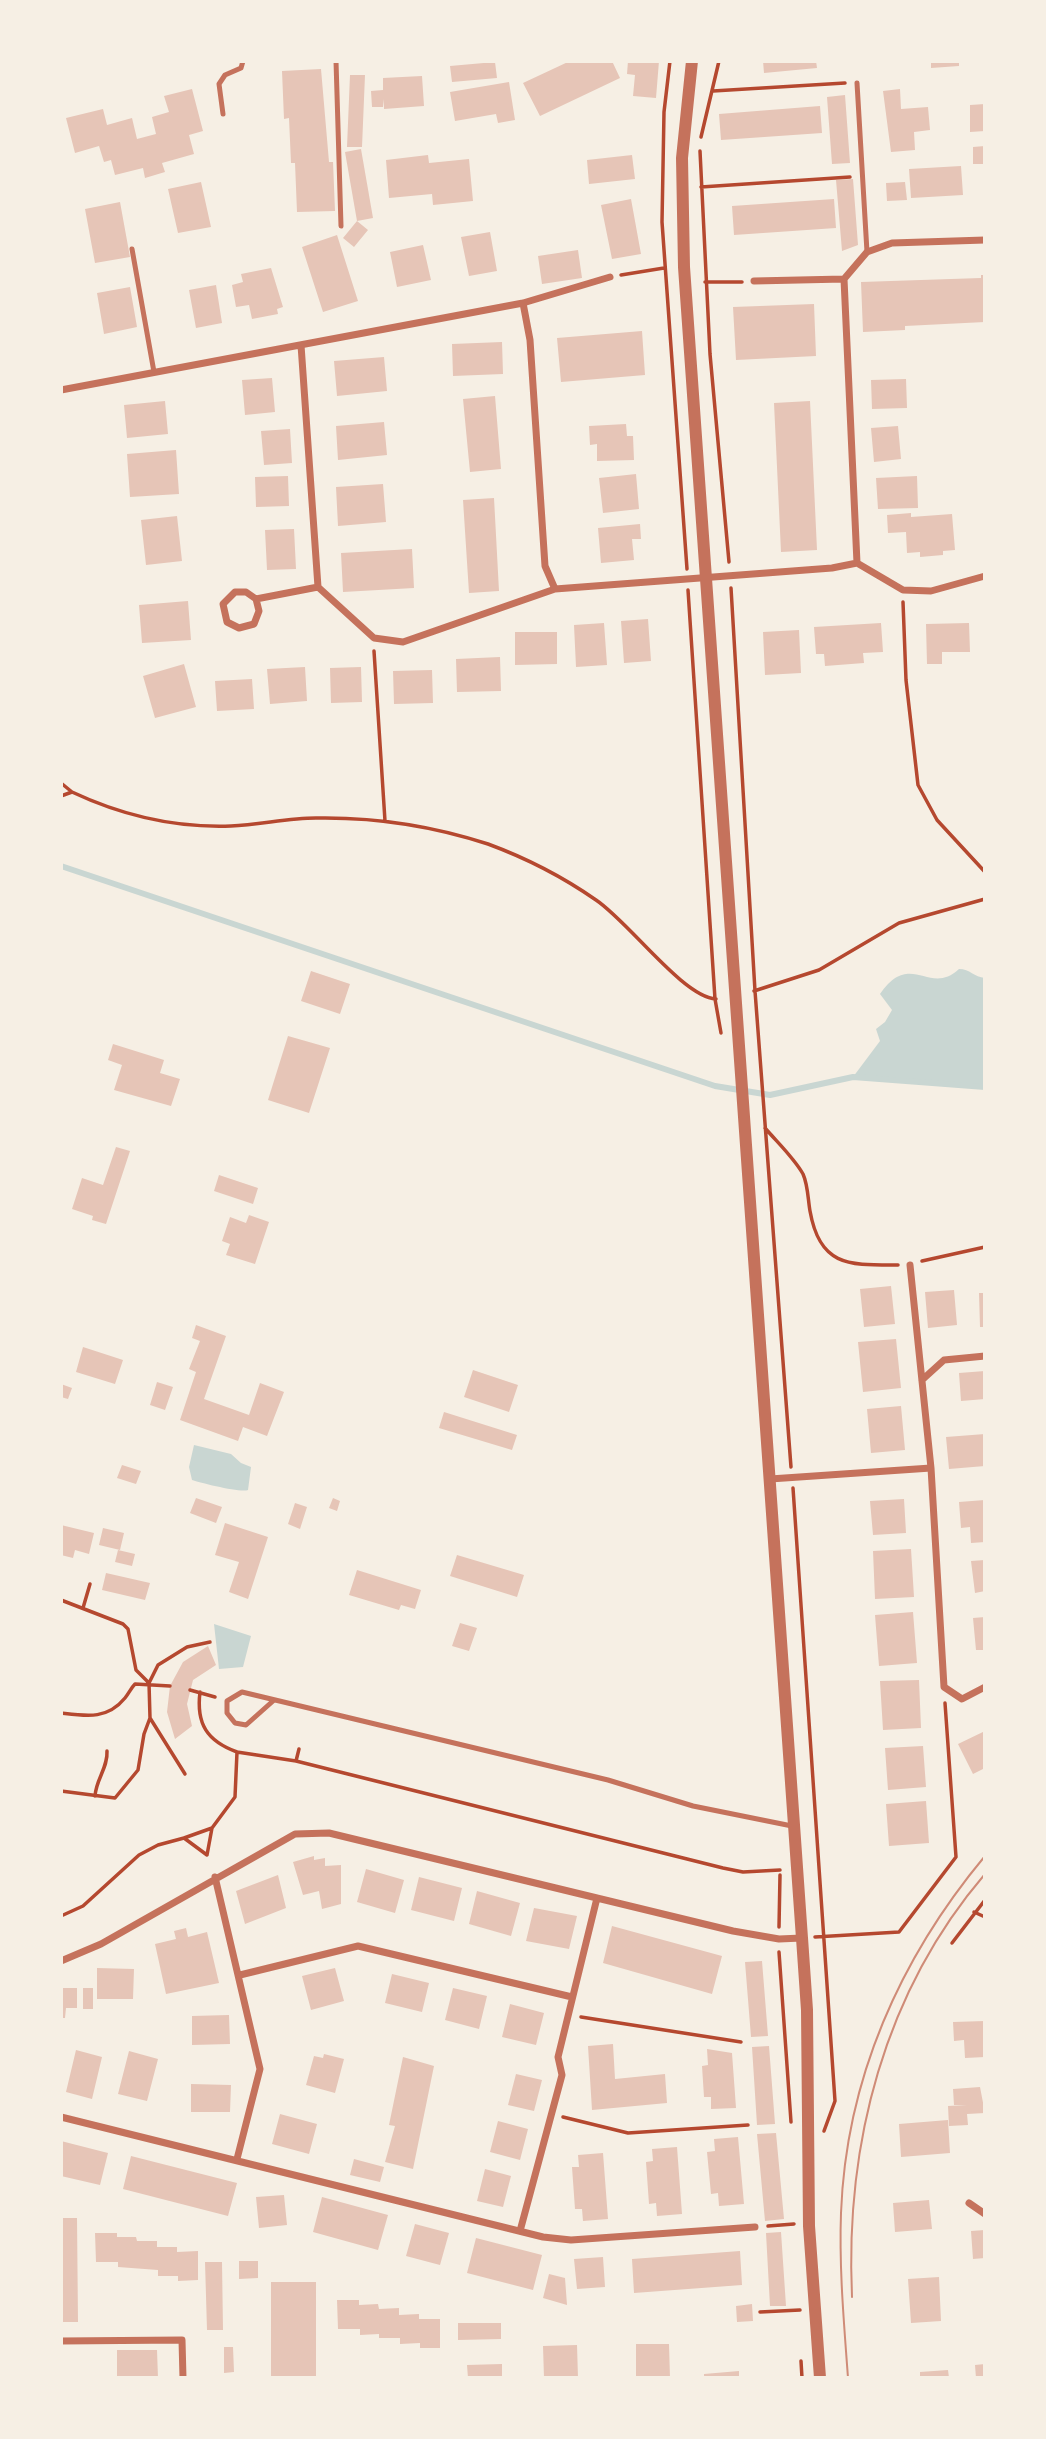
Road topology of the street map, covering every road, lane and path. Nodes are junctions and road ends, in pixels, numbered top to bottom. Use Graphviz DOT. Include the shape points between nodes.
graph roads {
  1 [pos="243,61"];
  2 [pos="336,61"];
  3 [pos="670,61"];
  4 [pos="692,61"];
  5 [pos="719,61"];
  6 [pos="857,83"];
  7 [pos="712,90"];
  8 [pos="223,114"];
  9 [pos="707,114"];
  10 [pos="863,176"];
  11 [pos="701,187"];
  12 [pos="341,226"];
  13 [pos="985,240"];
  14 [pos="132,249"];
  15 [pos="867,252"];
  16 [pos="664,268"];
  17 [pos="610,277"];
  18 [pos="844,279"];
  19 [pos="754,281"];
  20 [pos="705,282"];
  21 [pos="523,303"];
  22 [pos="301,345"];
  23 [pos="154,372"];
  24 [pos="61,390"];
  25 [pos="857,563"];
  26 [pos="985,576"];
  27 [pos="706,577"];
  28 [pos="688,579"];
  29 [pos="318,587"];
  30 [pos="555,589"];
  31 [pos="903,590"];
  32 [pos="256,599"];
  33 [pos="374,638"];
  34 [pos="61,783"];
  35 [pos="72,792"];
  36 [pos="61,796"];
  37 [pos="385,822"];
  38 [pos="985,872"];
  39 [pos="985,899"];
  40 [pos="735,996"];
  41 [pos="715,999"];
  42 [pos="722,1037"];
  43 [pos="760,1060"];
  44 [pos="764,1127"];
  45 [pos="985,1247"];
  46 [pos="910,1265"];
  47 [pos="985,1356"];
  48 [pos="922,1380"];
  49 [pos="931,1468"];
  50 [pos="792,1478"];
  51 [pos="770,1479"];
  52 [pos="90,1584"];
  53 [pos="61,1600"];
  54 [pos="83,1608"];
  55 [pos="210,1642"];
  56 [pos="149,1683"];
  57 [pos="170,1686"];
  58 [pos="944,1687"];
  59 [pos="985,1687"];
  60 [pos="190,1690"];
  61 [pos="200,1692"];
  62 [pos="228,1701"];
  63 [pos="273,1701"];
  64 [pos="61,1713"];
  65 [pos="150,1717"];
  66 [pos="299,1749"];
  67 [pos="107,1751"];
  68 [pos="237,1752"];
  69 [pos="296,1761"];
  70 [pos="185,1774"];
  71 [pos="61,1791"];
  72 [pos="95,1796"];
  73 [pos="795,1827"];
  74 [pos="212,1828"];
  75 [pos="184,1838"];
  76 [pos="780,1858"];
  77 [pos="780,1870"];
  78 [pos="215,1877"];
  79 [pos="597,1898"];
  80 [pos="985,1900"];
  81 [pos="974,1912"];
  82 [pos="61,1916"];
  83 [pos="984,1917"];
  84 [pos="823,1937"];
  85 [pos="802,1938"];
  86 [pos="779,1939"];
  87 [pos="952,1942"];
  88 [pos="61,1961"];
  89 [pos="240,1975"];
  90 [pos="572,1997"];
  91 [pos="568,2015"];
  92 [pos="741,2042"];
  93 [pos="551,2115"];
  94 [pos="61,2117"];
  95 [pos="748,2125"];
  96 [pos="823,2135"];
  97 [pos="237,2159"];
  98 [pos="969,2203"];
  99 [pos="985,2214"];
  100 [pos="794,2224"];
  101 [pos="755,2227"];
  102 [pos="520,2231"];
  103 [pos="800,2310"];
  104 [pos="760,2312"];
  105 [pos="61,2341"];
  106 [pos="183,2378"];
  107 [pos="820,2378"];
  1 -- 8 [label="lane" via="241,68 225,75 219,84"];
  2 -- 12 [label="lane"];
  3 -- 16 [label="path" via="662,174"];
  4 -- 27 [label="street" via="682,158 682,212"];
  5 -- 7 [label="path"];
  6 -- 7 [label="path"];
  6 -- 10 [label="lane"];
  7 -- 9 [label="path"];
  10 -- 11 [label="path"];
  10 -- 15 [label="lane"];
  13 -- 15 [label="street" via="892,243"];
  14 -- 23 [label="lane"];
  15 -- 18 [label="street"];
  16 -- 17 [label="path"];
  16 -- 28 [label="path"];
  17 -- 21 [label="street"];
  18 -- 19 [label="street"];
  18 -- 25 [label="street"];
  19 -- 20 [label="path"];
  21 -- 22 [label="street"];
  21 -- 30 [label="street" via="530,340 545,566"];
  22 -- 23 [label="street"];
  22 -- 29 [label="street"];
  23 -- 24 [label="street"];
  25 -- 27 [label="street"];
  25 -- 31 [label="street"];
  26 -- 31 [label="street" via="931,591"];
  27 -- 28 [label="street"];
  27 -- 40 [label="street"];
  28 -- 30 [label="street"];
  28 -- 41 [label="path"];
  29 -- 32 [label="street"];
  29 -- 33 [label="street"];
  30 -- 33 [label="street" via="403,642"];
  31 -- 38 [label="path" via="907,694 918,785 937,820"];
  32 -- 32 [label="street" via="241,591 229,595 222,609 227,622 240,628 254,624 259,611"];
  33 -- 37 [label="path"];
  34 -- 35 [label="path"];
  35 -- 36 [label="path"];
  35 -- 37 [label="path" via="113,809 190,826 318,817"];
  37 -- 41 [label="path" via="456,834 558,876 623,920 684,985"];
  39 -- 40 [label="path" via="899,923 819,970"];
  40 -- 41 [label="path"];
  40 -- 51 [label="street"];
  41 -- 42 [label="path"];
  43 -- 44 [label="path"];
  44 -- 46 [label="path" via="804,1176 815,1232 829,1256 863,1265"];
  44 -- 50 [label="path"];
  45 -- 46 [label="path"];
  46 -- 48 [label="street"];
  47 -- 48 [label="street" via="944,1360"];
  48 -- 49 [label="street"];
  49 -- 50 [label="street"];
  49 -- 58 [label="street"];
  50 -- 51 [label="street"];
  50 -- 84 [label="path"];
  51 -- 73 [label="street"];
  52 -- 54 [label="path"];
  53 -- 54 [label="path"];
  54 -- 56 [label="path" via="128,1629 136,1670"];
  55 -- 56 [label="path" via="171,1656 158,1665"];
  56 -- 57 [label="path"];
  56 -- 64 [label="path" via="135,1684 105,1714"];
  56 -- 65 [label="path"];
  58 -- 59 [label="street" via="962,1699"];
  58 -- 84 [label="path" via="956,1857 899,1932"];
  60 -- 61 [label="path"];
  61 -- 62 [label="path"];
  61 -- 68 [label="path" via="199,1716 207,1734"];
  62 -- 63 [label="lane" via="242,1692"];
  62 -- 63 [label="lane" via="230,1718 241,1725 253,1722"];
  63 -- 73 [label="lane" via="598,1777 692,1806"];
  65 -- 70 [label="path"];
  65 -- 72 [label="path" via="138,1770 115,1798"];
  66 -- 69 [label="path"];
  67 -- 72 [label="path" via="107,1765"];
  68 -- 69 [label="path"];
  68 -- 74 [label="path" via="235,1797"];
  69 -- 77 [label="path" via="723,1868"];
  71 -- 72 [label="path"];
  73 -- 85 [label="street"];
  74 -- 75 [label="path"];
  74 -- 75 [label="path" via="207,1855"];
  75 -- 82 [label="path" via="139,1854 83,1906"];
  76 -- 77 [label="path"];
  77 -- 86 [label="path"];
  78 -- 79 [label="street" via="286,1839 311,1831"];
  78 -- 88 [label="street" via="101,1944"];
  78 -- 89 [label="street"];
  79 -- 86 [label="street"];
  79 -- 90 [label="street"];
  80 -- 81 [label="path"];
  81 -- 83 [label="path"];
  81 -- 87 [label="path"];
  84 -- 85 [label="path"];
  84 -- 96 [label="path" via="835,2101"];
  85 -- 86 [label="street"];
  85 -- 107 [label="street" via="809,2214"];
  89 -- 90 [label="street" via="358,1946"];
  89 -- 97 [label="street" via="260,2069"];
  90 -- 91 [label="street"];
  91 -- 92 [label="path"];
  91 -- 93 [label="street" via="558,2057 562,2075"];
  93 -- 95 [label="path" via="628,2133"];
  93 -- 102 [label="street"];
  94 -- 97 [label="street"];
  97 -- 102 [label="street"];
  98 -- 99 [label="street"];
  100 -- 101 [label="path"];
  101 -- 102 [label="street" via="571,2240"];
  103 -- 104 [label="path"];
  105 -- 106 [label="street" via="182,2340"];
}
